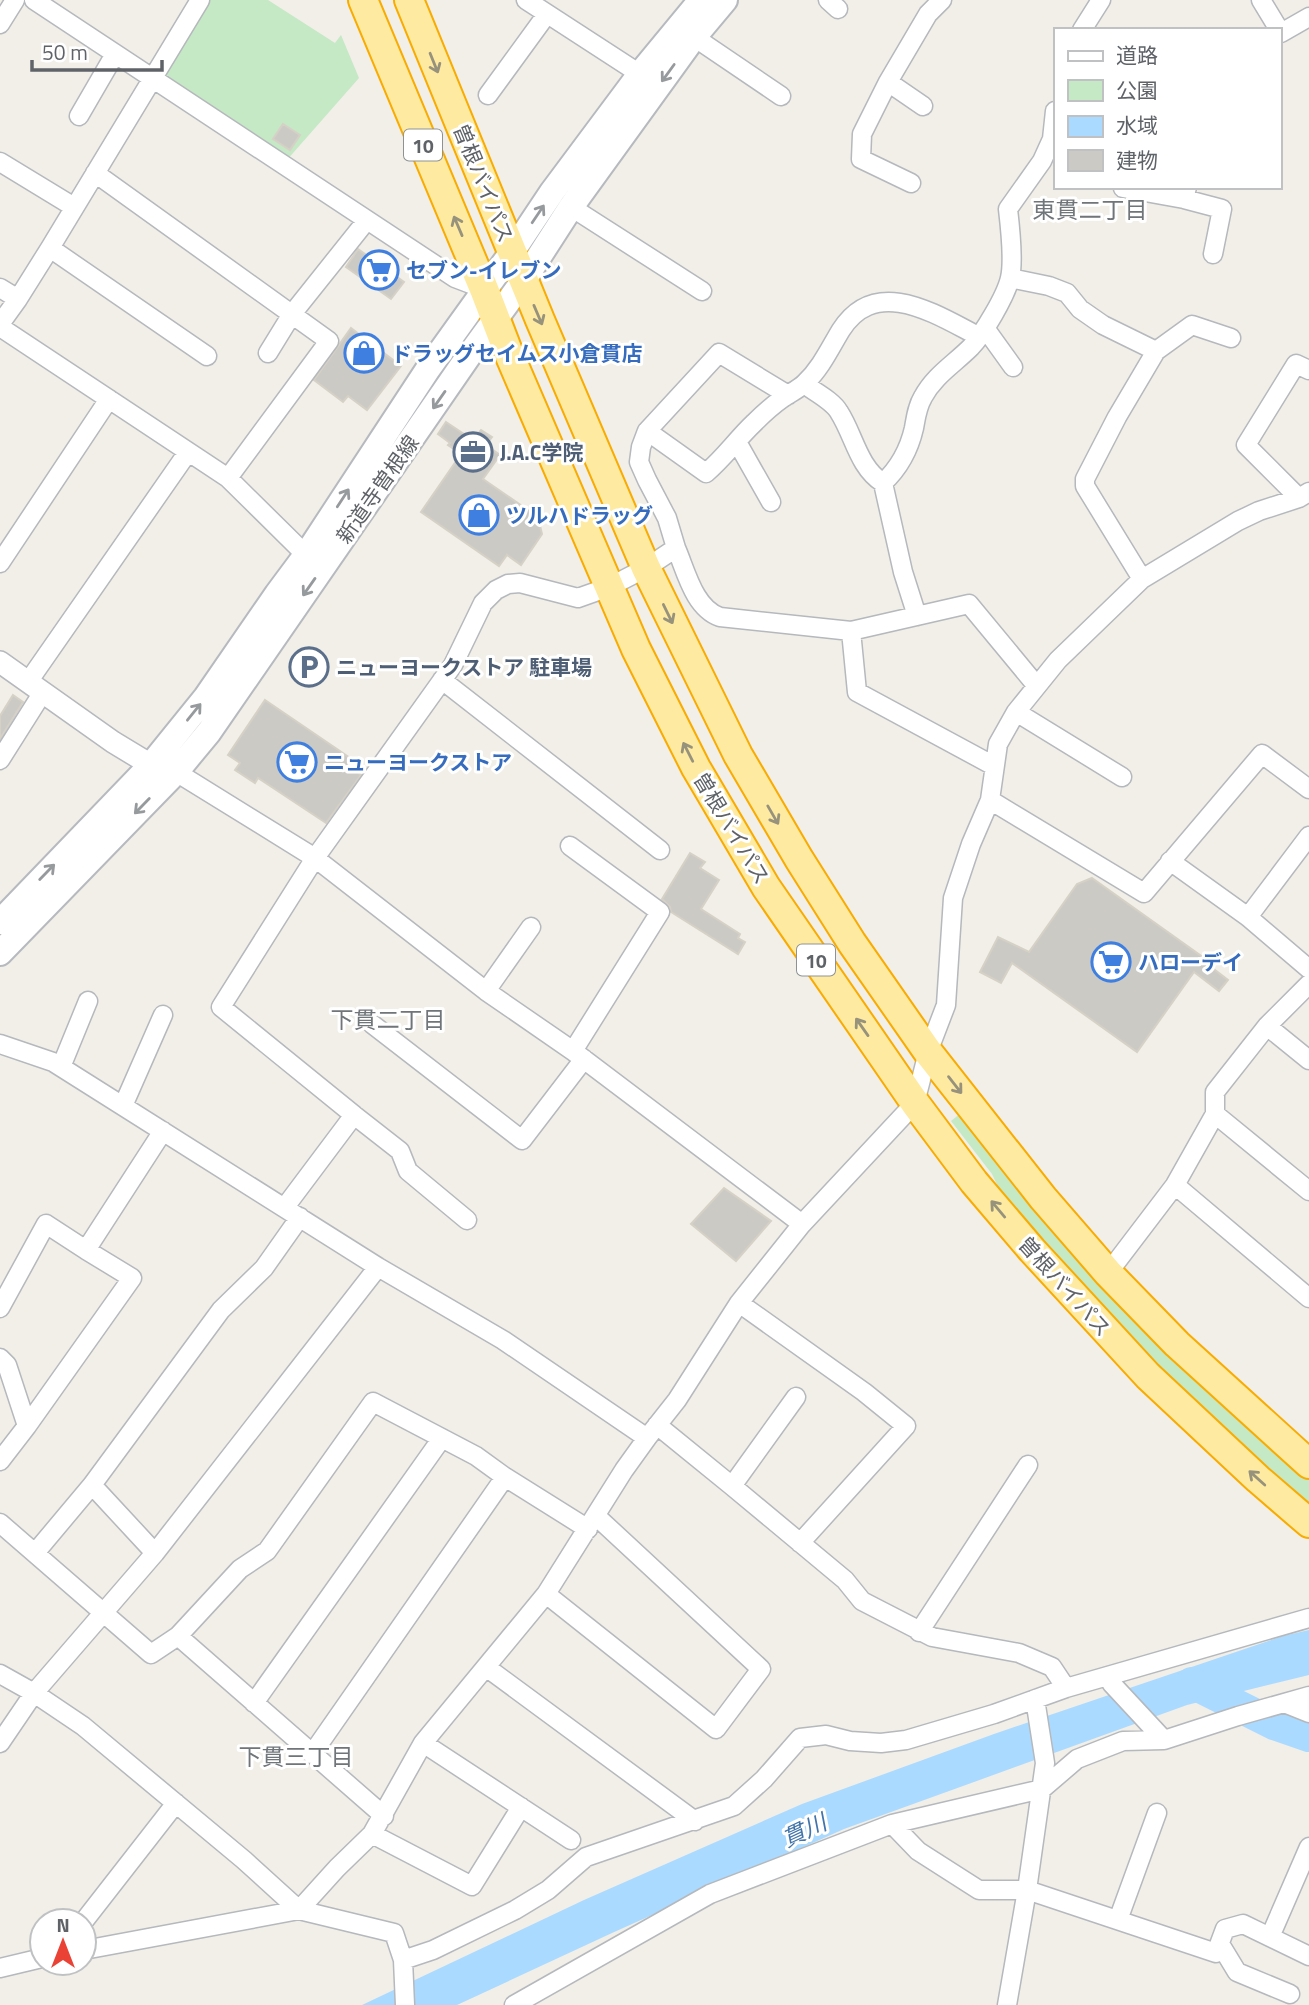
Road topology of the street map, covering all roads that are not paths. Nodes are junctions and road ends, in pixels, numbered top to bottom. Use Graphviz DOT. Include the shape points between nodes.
graph roads {
  1 [pos="15,0"];
  2 [pos="34,0"];
  3 [pos="200,0"];
  4 [pos="363,0"];
  5 [pos="409,0"];
  6 [pos="701,0"];
  7 [pos="725,0"];
  8 [pos="942,0"];
  9 [pos="1101,0"];
  10 [pos="1261,0"];
  11 [pos="536,5"];
  12 [pos="1309,16"];
  13 [pos="0,24"];
  14 [pos="1083,28"];
  15 [pos="1277,28"];
  16 [pos="1281,33"];
  17 [pos="694,37"];
  18 [pos="115,54"];
  19 [pos="640,74"];
  20 [pos="152,79"];
  21 [pos="888,82"];
  22 [pos="488,95"];
  23 [pos="780,96"];
  24 [pos="923,106"];
  25 [pos="79,116"];
  26 [pos="1054,120"];
  27 [pos="0,162"];
  28 [pos="95,173"];
  29 [pos="911,184"];
  30 [pos="1135,189"];
  31 [pos="1185,193"];
  32 [pos="74,207"];
  33 [pos="571,207"];
  34 [pos="367,220"];
  35 [pos="50,248"];
  36 [pos="512,252"];
  37 [pos="1213,254"];
  38 [pos="1010,278"];
  39 [pos="524,280"];
  40 [pos="0,288"];
  41 [pos="484,289"];
  42 [pos="702,291"];
  43 [pos="18,299"];
  44 [pos="292,314"];
  45 [pos="495,318"];
  46 [pos="0,326"];
  47 [pos="982,332"];
  48 [pos="1231,338"];
  49 [pos="1156,351"];
  50 [pos="268,353"];
  51 [pos="208,356"];
  52 [pos="1013,367"];
  53 [pos="1309,370"];
  54 [pos="804,384"];
  55 [pos="788,395"];
  56 [pos="109,399"];
  57 [pos="647,431"];
  58 [pos="737,442"];
  59 [pos="188,452"];
  60 [pos="228,478"];
  61 [pos="883,483"];
  62 [pos="1304,495"];
  63 [pos="771,502"];
  64 [pos="676,548"];
  65 [pos="306,555"];
  66 [pos="0,563"];
  67 [pos="646,568"];
  68 [pos="1142,579"];
  69 [pos="609,587"];
  70 [pos="917,616"];
  71 [pos="851,631"];
  72 [pos="0,662"];
  73 [pos="442,680"];
  74 [pos="1037,685"];
  75 [pos="35,687"];
  76 [pos="1016,712"];
  77 [pos="0,760"];
  78 [pos="151,765"];
  79 [pos="994,766"];
  80 [pos="176,772"];
  81 [pos="1122,777"];
  82 [pos="1309,789"];
  83 [pos="990,800"];
  84 [pos="1309,836"];
  85 [pos="570,846"];
  86 [pos="660,850"];
  87 [pos="316,858"];
  88 [pos="1170,861"];
  89 [pos="1248,917"];
  90 [pos="0,922"];
  91 [pos="531,927"];
  92 [pos="0,953"];
  93 [pos="1309,969"];
  94 [pos="1309,984"];
  95 [pos="486,991"];
  96 [pos="88,1002"];
  97 [pos="163,1015"];
  98 [pos="372,1024"];
  99 [pos="1267,1026"];
  100 [pos="1,1048"];
  101 [pos="928,1052"];
  102 [pos="578,1055"];
  103 [pos="1309,1060"];
  104 [pos="61,1067"];
  105 [pos="915,1104"];
  106 [pos="123,1106"];
  107 [pos="1215,1114"];
  108 [pos="354,1115"];
  109 [pos="163,1130"];
  110 [pos="1175,1185"];
  111 [pos="1309,1191"];
  112 [pos="292,1212"];
  113 [pos="467,1220"];
  114 [pos="802,1224"];
  115 [pos="86,1250"];
  116 [pos="377,1267"];
  117 [pos="1108,1273"];
  118 [pos="1309,1298"];
  119 [pos="739,1303"];
  120 [pos="0,1308"];
  121 [pos="0,1358"];
  122 [pos="796,1397"];
  123 [pos="27,1426"];
  124 [pos="652,1432"];
  125 [pos="442,1438"];
  126 [pos="0,1461"];
  127 [pos="1309,1464"];
  128 [pos="1028,1465"];
  129 [pos="505,1477"];
  130 [pos="92,1485"];
  131 [pos="732,1486"];
  132 [pos="592,1522"];
  133 [pos="0,1523"];
  134 [pos="1309,1523"];
  135 [pos="800,1543"];
  136 [pos="35,1553"];
  137 [pos="155,1553"];
  138 [pos="546,1594"];
  139 [pos="103,1613"];
  140 [pos="1309,1618"];
  141 [pos="919,1632"];
  142 [pos="178,1636"];
  143 [pos="486,1667"];
  144 [pos="0,1674"];
  145 [pos="1110,1681"];
  146 [pos="1066,1688"];
  147 [pos="34,1693"];
  148 [pos="1309,1696"];
  149 [pos="254,1703"];
  150 [pos="1284,1703"];
  151 [pos="1035,1704"];
  152 [pos="1309,1713"];
  153 [pos="1160,1735"];
  154 [pos="0,1743"];
  155 [pos="423,1743"];
  156 [pos="312,1754"];
  157 [pos="1042,1789"];
  158 [pos="176,1803"];
  159 [pos="521,1807"];
  160 [pos="1157,1813"];
  161 [pos="384,1816"];
  162 [pos="695,1821"];
  163 [pos="892,1824"];
  164 [pos="372,1834"];
  165 [pos="571,1840"];
  166 [pos="1307,1856"];
  167 [pos="1027,1890"];
  168 [pos="95,1907"];
  169 [pos="299,1910"];
  170 [pos="1118,1920"];
  171 [pos="1270,1937"];
  172 [pos="1220,1944"];
  173 [pos="98,1947"];
  174 [pos="1309,1956"];
  175 [pos="28,1961"];
  176 [pos="403,1965"];
  177 [pos="0,1968"];
  178 [pos="1290,1994"];
  179 [pos="405,2005"];
  180 [pos="514,2005"];
  181 [pos="1007,2005"];
  1 -- 13 [label="street"];
  2 -- 18 [label="street"];
  3 -- 20 [label="street"];
  41 -- 4 [label="highway, 曽根バイパス / 10, one-way"];
  5 -- 36 [label="highway, 曽根バイパス / 10, one-way"];
  6 -- 19 [label="main road, 新道寺曽根線"];
  7 -- 17 [label="main road, 新道寺曽根線"];
  8 -- 21 [label="street"];
  9 -- 14 [label="street"];
  10 -- 15 [label="street"];
  11 -- 19 [label="street"];
  11 -- 22 [label="street"];
  12 -- 16 [label="street"];
  17 -- 23 [label="street"];
  17 -- 33 [label="main road, 新道寺曽根線, one-way"];
  18 -- 20 [label="street"];
  18 -- 25 [label="street"];
  36 -- 19 [label="main road, 新道寺曽根線, one-way"];
  20 -- 28 [label="street"];
  20 -- 34 [label="street"];
  21 -- 24 [label="street"];
  21 -- 29 [label="street" via="862,134 861,159"];
  26 -- 38 [label="street" via="1042,161 1008,209"];
  27 -- 32 [label="street"];
  28 -- 32 [label="street"];
  28 -- 44 [label="street"];
  30 -- 31 [label="street"];
  31 -- 37 [label="street" via="1222,209"];
  32 -- 35 [label="street"];
  33 -- 39 [label="main road, 新道寺曽根線"];
  33 -- 42 [label="street"];
  34 -- 41 [label="street" via="455,278"];
  34 -- 44 [label="street"];
  35 -- 43 [label="street"];
  35 -- 51 [label="street"];
  36 -- 39 [label="highway, 曽根バイパス / 10"];
  36 -- 41 [label="main road, 新道寺曽根線"];
  38 -- 47 [label="street"];
  38 -- 49 [label="street" via="1068,293 1080,309 1103,325"];
  39 -- 45 [label="main road, 新道寺曽根線"];
  39 -- 67 [label="highway, 曽根バイパス / 10, one-way"];
  40 -- 43 [label="street"];
  41 -- 45 [label="highway, 曽根バイパス / 10"];
  65 -- 41 [label="main road, 新道寺曽根線, one-way"];
  43 -- 46 [label="street"];
  44 -- 50 [label="street"];
  44 -- 60 [label="street" via="329,341"];
  45 -- 69 [label="highway, 曽根バイパス / 10"];
  45 -- 80 [label="main road, 新道寺曽根線, one-way" via="209,732"];
  46 -- 56 [label="street"];
  47 -- 52 [label="street"];
  47 -- 54 [label="street" via="900,302 878,302 860,309 842,328"];
  47 -- 61 [label="street" via="929,387 920,401 904,457"];
  48 -- 49 [label="street" via="1192,325"];
  49 -- 68 [label="street" via="1085,479"];
  53 -- 62 [label="street" via="1296,364 1246,445"];
  54 -- 55 [label="street"];
  54 -- 61 [label="street" via="838,409 860,457"];
  55 -- 57 [label="street" via="719,354"];
  55 -- 58 [label="street"];
  56 -- 59 [label="street"];
  56 -- 66 [label="street"];
  57 -- 58 [label="street" via="706,473"];
  57 -- 64 [label="street" via="639,461"];
  58 -- 63 [label="street"];
  59 -- 60 [label="street"];
  59 -- 75 [label="street"];
  60 -- 65 [label="street"];
  61 -- 70 [label="street"];
  62 -- 68 [label="street" via="1259,511"];
  64 -- 67 [label="street"];
  64 -- 71 [label="street" via="698,600 710,613"];
  78 -- 65 [label="main road, 新道寺曽根線, one-way" via="206,697"];
  67 -- 69 [label="street"];
  67 -- 101 [label="highway, 曽根バイパス / 10, one-way" via="738,755 852,943"];
  68 -- 74 [label="street"];
  69 -- 73 [label="street" via="578,598 520,583 496,590 483,603"];
  105 -- 69 [label="highway, 曽根バイパス / 10, one-way" via="766,887 696,768"];
  70 -- 71 [label="street"];
  70 -- 74 [label="street" via="969,604"];
  71 -- 79 [label="street" via="857,692"];
  72 -- 75 [label="street"];
  73 -- 86 [label="street"];
  73 -- 87 [label="street"];
  74 -- 76 [label="street"];
  75 -- 77 [label="street"];
  75 -- 78 [label="street"];
  76 -- 79 [label="street" via="998,744"];
  76 -- 81 [label="street"];
  78 -- 80 [label="street"];
  90 -- 78 [label="main road, 新道寺曽根線, one-way"];
  79 -- 83 [label="street"];
  80 -- 87 [label="street"];
  80 -- 92 [label="main road, 新道寺曽根線, one-way"];
  82 -- 88 [label="street" via="1262,754"];
  83 -- 88 [label="street" via="1144,892"];
  83 -- 101 [label="street" via="953,898 946,1005"];
  84 -- 89 [label="street"];
  85 -- 102 [label="street" via="660,912"];
  87 -- 95 [label="street"];
  87 -- 108 [label="street" via="221,1007"];
  88 -- 89 [label="street"];
  89 -- 93 [label="street"];
  91 -- 95 [label="street"];
  94 -- 99 [label="street"];
  95 -- 102 [label="street"];
  96 -- 104 [label="street"];
  97 -- 106 [label="street"];
  98 -- 102 [label="street" via="522,1140"];
  99 -- 103 [label="street"];
  99 -- 107 [label="street" via="1215,1092"];
  100 -- 104 [label="street"];
  101 -- 105 [label="street"];
  101 -- 117 [label="highway, 曽根バイパス / 10, one-way"];
  102 -- 114 [label="street"];
  104 -- 106 [label="street"];
  105 -- 114 [label="street"];
  134 -- 105 [label="highway, 曽根バイパス / 10, one-way" via="1148,1376 1091,1317 974,1182"];
  106 -- 109 [label="street"];
  107 -- 110 [label="street"];
  107 -- 111 [label="street"];
  108 -- 112 [label="street"];
  108 -- 113 [label="street" via="400,1151 408,1171"];
  109 -- 112 [label="street"];
  109 -- 115 [label="street"];
  110 -- 117 [label="street"];
  110 -- 118 [label="street"];
  112 -- 116 [label="street"];
  112 -- 130 [label="street" via="264,1268 221,1310"];
  114 -- 119 [label="street"];
  115 -- 120 [label="street" via="46,1224"];
  115 -- 123 [label="street" via="132,1278"];
  116 -- 124 [label="street"];
  116 -- 137 [label="street"];
  117 -- 127 [label="highway, 曽根バイパス / 10" via="1177,1344"];
  119 -- 124 [label="street"];
  119 -- 135 [label="street" via="906,1426"];
  121 -- 123 [label="street" via="7,1365"];
  122 -- 131 [label="street"];
  123 -- 126 [label="street"];
  124 -- 131 [label="street"];
  124 -- 132 [label="street"];
  125 -- 129 [label="street"];
  125 -- 142 [label="street" via="373,1402 267,1551 240,1569"];
  125 -- 149 [label="street"];
  128 -- 141 [label="street"];
  129 -- 132 [label="street"];
  129 -- 156 [label="street"];
  130 -- 136 [label="street"];
  130 -- 137 [label="street"];
  131 -- 135 [label="street"];
  132 -- 138 [label="street"];
  132 -- 138 [label="street" via="761,1668 716,1729"];
  133 -- 136 [label="street"];
  135 -- 141 [label="street" via="845,1580 862,1601"];
  136 -- 139 [label="street"];
  137 -- 139 [label="street"];
  138 -- 143 [label="street"];
  139 -- 142 [label="street" via="151,1654"];
  139 -- 147 [label="street"];
  140 -- 145 [label="street"];
  141 -- 146 [label="street" via="1019,1653 1052,1667"];
  142 -- 149 [label="street"];
  143 -- 155 [label="street"];
  143 -- 162 [label="street"];
  144 -- 147 [label="street"];
  145 -- 146 [label="street"];
  145 -- 153 [label="street"];
  146 -- 151 [label="street"];
  147 -- 154 [label="street"];
  147 -- 158 [label="street" via="83,1726"];
  148 -- 150 [label="street"];
  149 -- 156 [label="street"];
  150 -- 152 [label="street"];
  150 -- 153 [label="street" via="1195,1730"];
  151 -- 157 [label="street" via="1045,1763"];
  151 -- 162 [label="street" via="906,1740 871,1743 826,1735 800,1738 734,1806"];
  153 -- 157 [label="street" via="1123,1741 1077,1759"];
  155 -- 159 [label="street"];
  155 -- 161 [label="street"];
  156 -- 161 [label="street"];
  157 -- 163 [label="street"];
  157 -- 167 [label="street"];
  158 -- 168 [label="street"];
  158 -- 169 [label="street"];
  159 -- 164 [label="street" via="472,1886"];
  159 -- 165 [label="street"];
  160 -- 170 [label="street"];
  161 -- 164 [label="street"];
  162 -- 176 [label="street" via="586,1857 548,1890 515,1910"];
  163 -- 167 [label="street" via="918,1851 979,1890"];
  163 -- 180 [label="street" via="710,1894"];
  164 -- 169 [label="street"];
  166 -- 171 [label="street"];
  167 -- 170 [label="street"];
  167 -- 181 [label="street"];
  169 -- 173 [label="street"];
  169 -- 176 [label="street" via="394,1933"];
  170 -- 172 [label="street" via="1216,1953"];
  171 -- 172 [label="street" via="1243,1924 1225,1929"];
  171 -- 174 [label="street"];
  172 -- 178 [label="street" via="1237,1972"];
  175 -- 177 [label="street"];
  176 -- 179 [label="street"];
}
